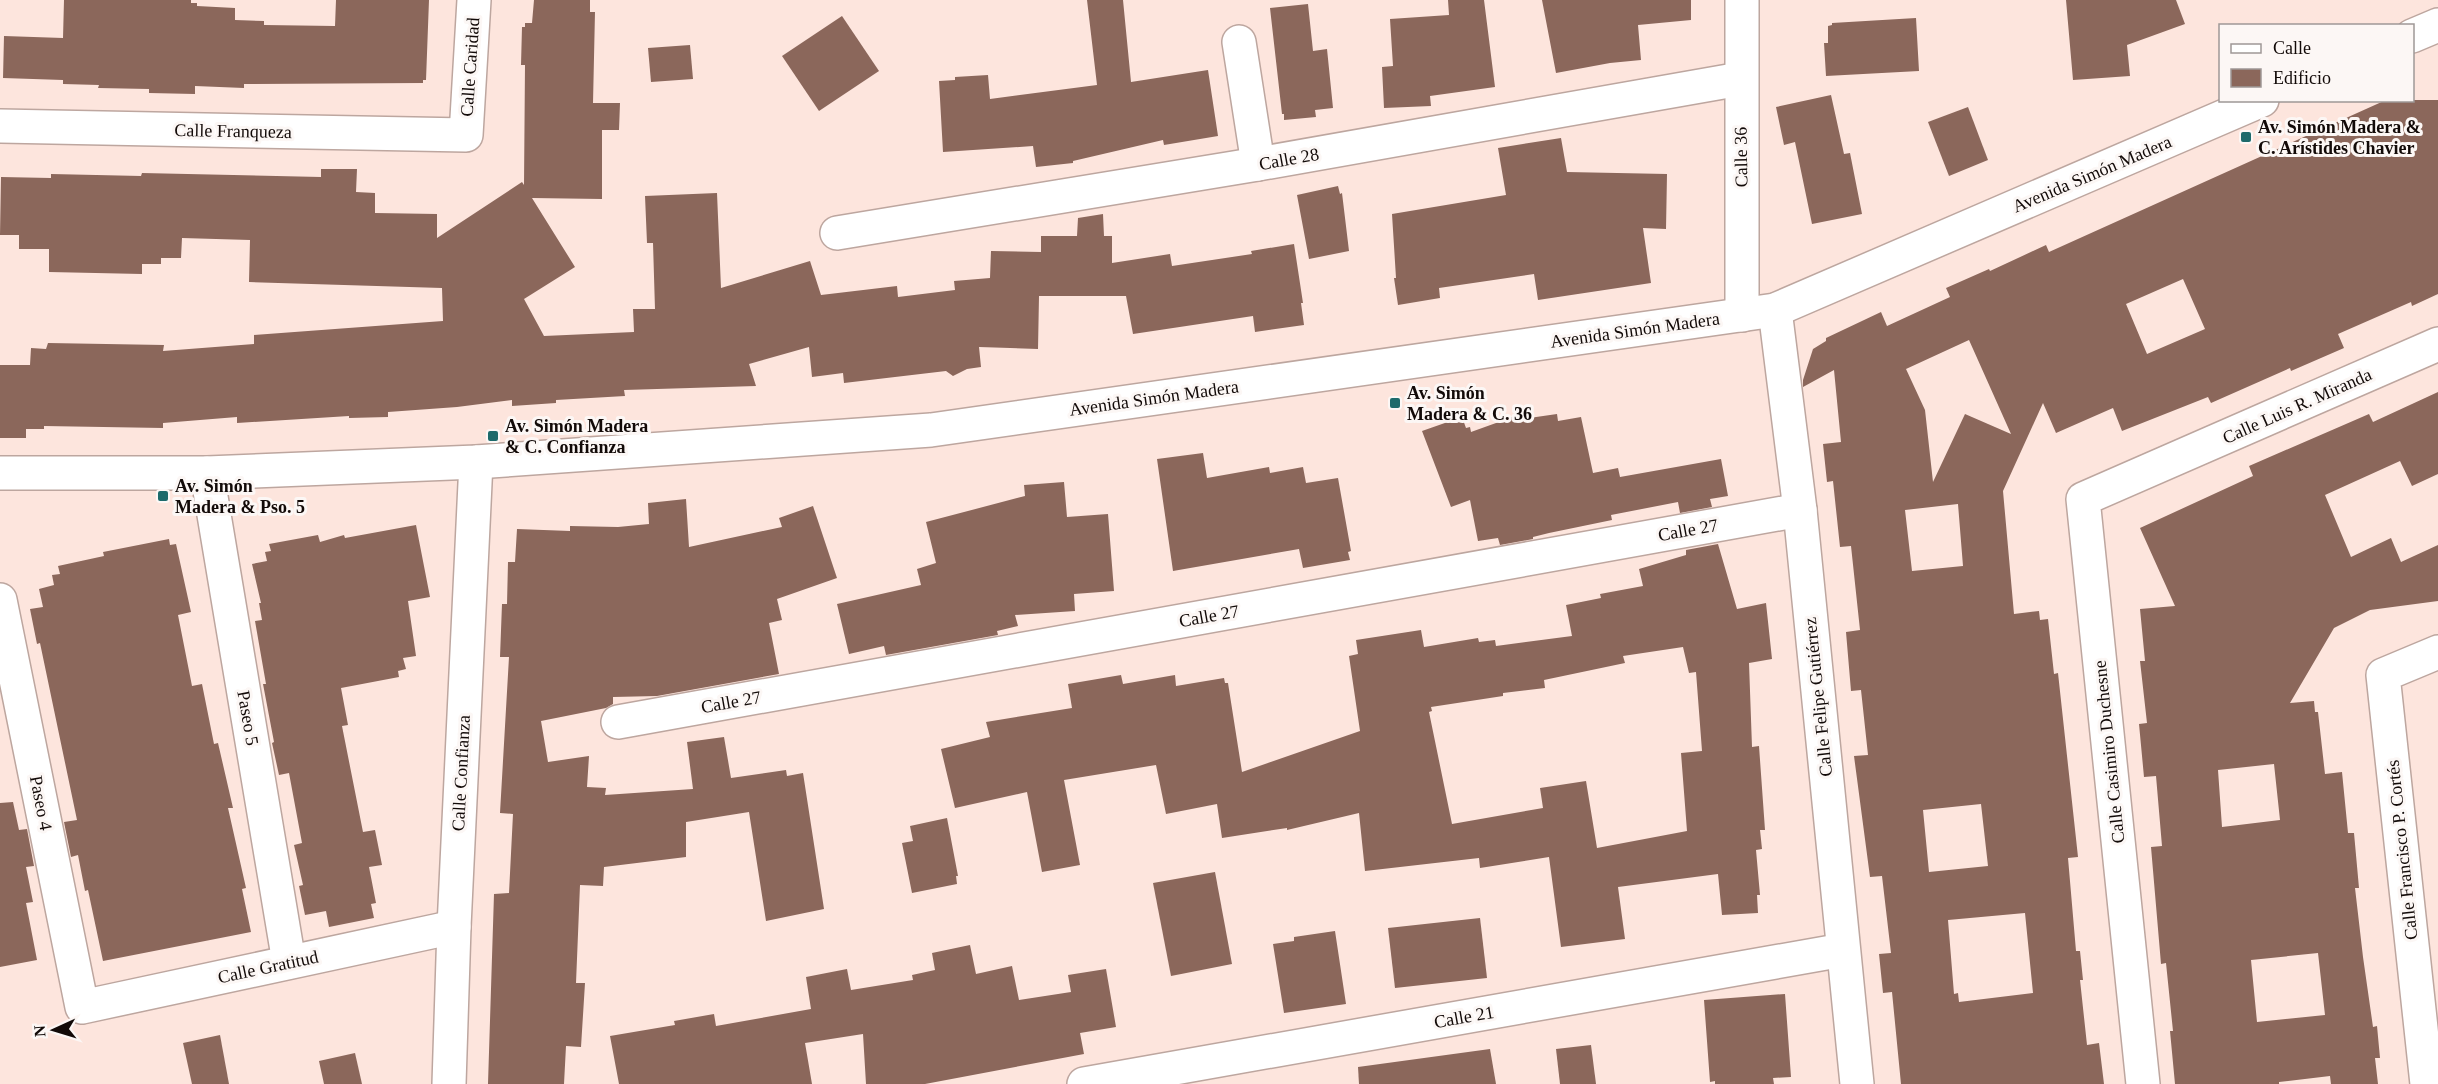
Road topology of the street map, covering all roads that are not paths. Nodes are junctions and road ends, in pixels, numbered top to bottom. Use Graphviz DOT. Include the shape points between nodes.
graph roads {
  1 [pos="474,0"];
  2 [pos="1742,0"];
  3 [pos="2438,25"];
  4 [pos="2414,35"];
  5 [pos="1239,42"];
  6 [pos="1740,79"];
  7 [pos="2257,102"];
  8 [pos="0,126"];
  9 [pos="466,135"];
  10 [pos="1258,164"];
  11 [pos="837,233"];
  12 [pos="1774,310"];
  13 [pos="1742,315"];
  14 [pos="2438,344"];
  15 [pos="476,462"];
  16 [pos="2156,467"];
  17 [pos="0,473"];
  18 [pos="207,473"];
  19 [pos="1800,510"];
  20 [pos="0,600"];
  21 [pos="2438,652"];
  22 [pos="618,722"];
  23 [pos="454,927"];
  24 [pos="1843,950"];
  25 [pos="290,962"];
  26 [pos="82,1007"];
  27 [pos="449,1084"];
  28 [pos="1084,1084"];
  29 [pos="1857,1084"];
  30 [pos="2143,1084"];
  31 [pos="2427,1084"];
  1 -- 9 [label="street, Calle Caridad"];
  2 -- 6 [label="street, Calle 36"];
  3 -- 4 [label="street"];
  5 -- 10 [label="street"];
  6 -- 10 [label="street, Calle 28"];
  6 -- 13 [label="street, Calle 36"];
  7 -- 12 [label="street, Avenida Simón Madera"];
  8 -- 9 [label="street, Calle Franqueza"];
  10 -- 11 [label="street, Calle 28"];
  12 -- 13 [label="street, Avenida Simón Madera"];
  12 -- 19 [label="street, Calle Felipe Gutiérrez"];
  13 -- 15 [label="street, Avenida Simón Madera" via="931,430"];
  14 -- 16 [label="street, Calle Luis R. Miranda"];
  15 -- 18 [label="street, Avenida Simón Madera"];
  15 -- 23 [label="street, Calle Confianza"];
  16 -- 30 [label="street, Calle Casimiro Duchesne" via="2083,499"];
  17 -- 18 [label="street, Avenida Simón Madera"];
  18 -- 25 [label="street, Paseo 5"];
  19 -- 22 [label="street, Calle 27"];
  19 -- 24 [label="street, Calle Felipe Gutiérrez"];
  20 -- 26 [label="street, Paseo 4"];
  21 -- 31 [label="street, Calle Francisco P. Cortés" via="2383,675"];
  23 -- 25 [label="street, Calle Gratitud"];
  23 -- 27 [label="street, Calle Confianza"];
  24 -- 28 [label="street, Calle 21"];
  24 -- 29 [label="street, Calle Felipe Gutiérrez"];
  25 -- 26 [label="street, Calle Gratitud"];
}
